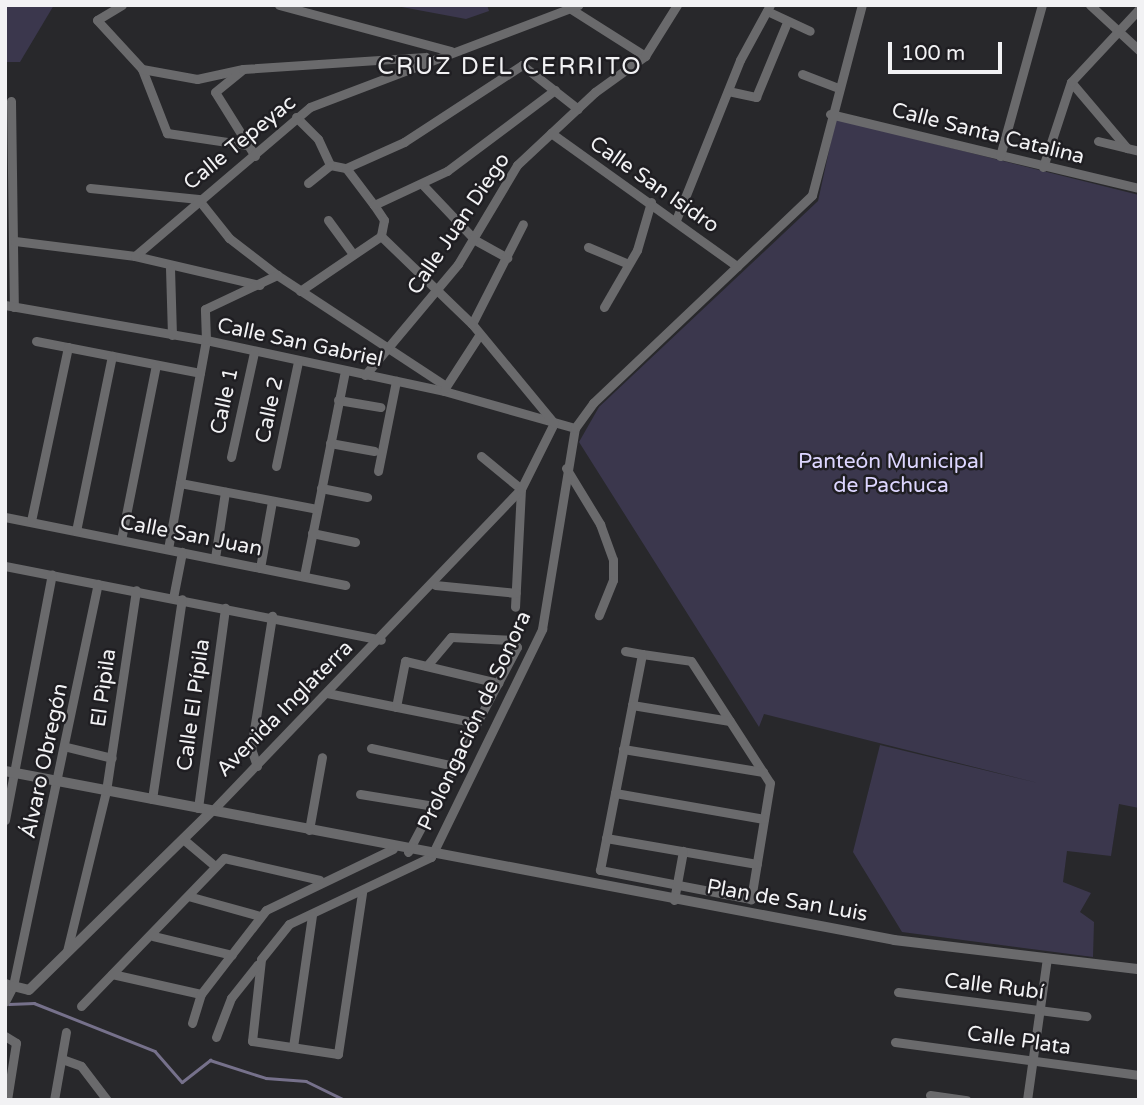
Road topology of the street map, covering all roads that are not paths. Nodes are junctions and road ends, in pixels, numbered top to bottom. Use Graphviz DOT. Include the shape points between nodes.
graph roads {
  1 [pos="122,5"];
  2 [pos="279,5"];
  3 [pos="677,5"];
  4 [pos="862,5"];
  5 [pos="1042,5"];
  6 [pos="1090,5"];
  7 [pos="574,7"];
  8 [pos="769,8"];
  9 [pos="1139,9"];
  10 [pos="786,22"];
  11 [pos="810,31"];
  12 [pos="1115,34"];
  13 [pos="1139,50"];
  14 [pos="460,53"];
  15 [pos="645,56"];
  16 [pos="428,58"];
  17 [pos="142,69"];
  18 [pos="243,69"];
  19 [pos="802,74"];
  20 [pos="1071,82"];
  21 [pos="839,88"];
  22 [pos="555,90"];
  23 [pos="728,91"];
  24 [pos="11,101"];
  25 [pos="578,109"];
  26 [pos="830,114"];
  27 [pos="296,117"];
  28 [pos="551,133"];
  29 [pos="1098,141"];
  30 [pos="247,145"];
  31 [pos="1127,148"];
  32 [pos="1139,151"];
  33 [pos="255,156"];
  34 [pos="1000,156"];
  35 [pos="330,165"];
  36 [pos="1043,167"];
  37 [pos="346,168"];
  38 [pos="309,183"];
  39 [pos="422,184"];
  40 [pos="90,188"];
  41 [pos="1139,188"];
  42 [pos="198,199"];
  43 [pos="651,202"];
  44 [pos="374,205"];
  45 [pos="672,217"];
  46 [pos="328,220"];
  47 [pos="523,224"];
  48 [pos="381,236"];
  49 [pos="475,240"];
  50 [pos="15,241"];
  51 [pos="588,247"];
  52 [pos="353,254"];
  53 [pos="135,256"];
  54 [pos="507,258"];
  55 [pos="626,263"];
  56 [pos="737,266"];
  57 [pos="170,268"];
  58 [pos="276,275"];
  59 [pos="261,285"];
  60 [pos="439,288"];
  61 [pos="300,291"];
  62 [pos="10,306"];
  63 [pos="604,307"];
  64 [pos="472,324"];
  65 [pos="481,334"];
  66 [pos="172,335"];
  67 [pos="206,340"];
  68 [pos="36,341"];
  69 [pos="68,347"];
  70 [pos="390,348"];
  71 [pos="254,352"];
  72 [pos="112,356"];
  73 [pos="298,362"];
  74 [pos="156,365"];
  75 [pos="345,370"];
  76 [pos="200,373"];
  77 [pos="366,375"];
  78 [pos="396,381"];
  79 [pos="445,388"];
  80 [pos="338,400"];
  81 [pos="380,407"];
  82 [pos="554,423"];
  83 [pos="575,428"];
  84 [pos="330,443"];
  85 [pos="374,451"];
  86 [pos="481,456"];
  87 [pos="231,457"];
  88 [pos="276,466"];
  89 [pos="566,468"];
  90 [pos="378,471"];
  91 [pos="180,483"];
  92 [pos="321,488"];
  93 [pos="522,489"];
  94 [pos="225,492"];
  95 [pos="367,497"];
  96 [pos="272,500"];
  97 [pos="317,509"];
  98 [pos="5,517"];
  99 [pos="31,521"];
  100 [pos="76,531"];
  101 [pos="312,533"];
  102 [pos="121,540"];
  103 [pos="355,542"];
  104 [pos="167,549"];
  105 [pos="182,552"];
  106 [pos="215,558"];
  107 [pos="260,568"];
  108 [pos="6,569"];
  109 [pos="52,574"];
  110 [pos="304,576"];
  111 [pos="98,584"];
  112 [pos="345,585"];
  113 [pos="435,585"];
  114 [pos="136,590"];
  115 [pos="516,593"];
  116 [pos="178,598"];
  117 [pos="515,607"];
  118 [pos="225,608"];
  119 [pos="599,615"];
  120 [pos="272,616"];
  121 [pos="381,640"];
  122 [pos="625,651"];
  123 [pos="642,654"];
  124 [pos="427,666"];
  125 [pos="498,683"];
  126 [pos="327,693"];
  127 [pos="632,705"];
  128 [pos="396,707"];
  129 [pos="730,721"];
  130 [pos="477,723"];
  131 [pos="67,747"];
  132 [pos="371,748"];
  133 [pos="623,748"];
  134 [pos="322,757"];
  135 [pos="112,758"];
  136 [pos="257,766"];
  137 [pos="455,766"];
  138 [pos="11,772"];
  139 [pos="763,772"];
  140 [pos="59,782"];
  141 [pos="106,791"];
  142 [pos="615,793"];
  143 [pos="359,794"];
  144 [pos="152,799"];
  145 [pos="434,806"];
  146 [pos="198,808"];
  147 [pos="212,810"];
  148 [pos="764,819"];
  149 [pos="5,820"];
  150 [pos="309,830"];
  151 [pos="606,838"];
  152 [pos="183,839"];
  153 [pos="393,849"];
  154 [pos="683,851"];
  155 [pos="408,852"];
  156 [pos="431,857"];
  157 [pos="757,864"];
  158 [pos="215,866"];
  159 [pos="320,880"];
  160 [pos="677,887"];
  161 [pos="362,893"];
  162 [pos="188,895"];
  163 [pos="674,900"];
  164 [pos="312,915"];
  165 [pos="260,916"];
  166 [pos="153,936"];
  167 [pos="67,951"];
  168 [pos="232,955"];
  169 [pos="1047,958"];
  170 [pos="261,959"];
  171 [pos="1139,969"];
  172 [pos="112,974"];
  173 [pos="9,984"];
  174 [pos="898,992"];
  175 [pos="201,994"];
  176 [pos="5,1002"];
  177 [pos="81,1006"];
  178 [pos="1040,1010"];
  179 [pos="1086,1016"];
  180 [pos="192,1023"];
  181 [pos="66,1032"];
  182 [pos="5,1036"];
  183 [pos="216,1037"];
  184 [pos="895,1042"];
  185 [pos="293,1047"];
  186 [pos="62,1059"];
  187 [pos="1033,1061"];
  188 [pos="1139,1074"];
  189 [pos="930,1095"];
  190 [pos="7,1100"];
  191 [pos="54,1100"];
  192 [pos="107,1100"];
  193 [pos="967,1100"];
  194 [pos="1027,1100"];
  1 -- 17 [label="street" via="97,20"];
  2 -- 14 [label="street"];
  3 -- 15 [label="street, Calle Juan Diego"];
  4 -- 21 [label="street"];
  5 -- 34 [label="street"];
  6 -- 12 [label="street"];
  7 -- 14 [label="street, Calle Tepeyac"];
  7 -- 15 [label="street"];
  8 -- 10 [label="street"];
  8 -- 23 [label="street"];
  9 -- 12 [label="street"];
  10 -- 11 [label="street"];
  10 -- 23 [label="street" via="753,100"];
  12 -- 13 [label="street"];
  12 -- 20 [label="street"];
  14 -- 16 [label="street, Calle Tepeyac"];
  15 -- 25 [label="street, Calle Juan Diego"];
  16 -- 18 [label="street"];
  16 -- 27 [label="street, Calle Tepeyac"];
  17 -- 18 [label="street" via="197,79"];
  17 -- 30 [label="street" via="167,133"];
  18 -- 30 [label="street" via="215,92"];
  19 -- 21 [label="street"];
  20 -- 31 [label="street"];
  20 -- 36 [label="street"];
  21 -- 26 [label="street"];
  22 -- 25 [label="street"];
  22 -- 37 [label="street" via="522,65 404,142"];
  22 -- 39 [label="street"];
  23 -- 45 [label="street"];
  24 -- 50 [label="street"];
  25 -- 28 [label="street, Calle Juan Diego"];
  26 -- 34 [label="street, Calle Santa Catalina"];
  26 -- 56 [label="street" via="812,195"];
  27 -- 33 [label="street, Calle Tepeyac"];
  27 -- 35 [label="street" via="318,139"];
  28 -- 43 [label="street, Calle San Isidro"];
  28 -- 49 [label="street, Calle Juan Diego" via="517,165"];
  29 -- 31 [label="street"];
  30 -- 33 [label="street"];
  31 -- 32 [label="street"];
  33 -- 42 [label="street, Calle Tepeyac"];
  34 -- 36 [label="street, Calle Santa Catalina"];
  35 -- 37 [label="street"];
  35 -- 38 [label="street"];
  36 -- 41 [label="street, Calle Santa Catalina"];
  37 -- 44 [label="street"];
  39 -- 44 [label="street"];
  39 -- 49 [label="street"];
  40 -- 42 [label="street"];
  42 -- 53 [label="street, Calle Tepeyac"];
  42 -- 58 [label="street" via="229,238"];
  43 -- 45 [label="street, Calle San Isidro"];
  43 -- 55 [label="street"];
  44 -- 48 [label="street" via="384,220"];
  45 -- 56 [label="street, Calle San Isidro"];
  46 -- 52 [label="street"];
  47 -- 54 [label="street"];
  48 -- 52 [label="street"];
  48 -- 60 [label="street"];
  49 -- 54 [label="street"];
  49 -- 60 [label="street, Calle Juan Diego"];
  50 -- 53 [label="street"];
  50 -- 62 [label="street"];
  51 -- 55 [label="street"];
  52 -- 61 [label="street"];
  53 -- 57 [label="street"];
  54 -- 64 [label="street"];
  55 -- 63 [label="street"];
  56 -- 83 [label="street"];
  57 -- 59 [label="street"];
  57 -- 66 [label="street"];
  58 -- 59 [label="street"];
  58 -- 61 [label="street"];
  59 -- 67 [label="street" via="205,309"];
  60 -- 64 [label="street"];
  60 -- 70 [label="street, Calle Juan Diego"];
  61 -- 70 [label="street"];
  62 -- 66 [label="street, Calle San Gabriel"];
  64 -- 65 [label="street"];
  65 -- 79 [label="street"];
  65 -- 82 [label="street"];
  66 -- 67 [label="street, Calle San Gabriel"];
  67 -- 71 [label="street, Calle San Gabriel"];
  67 -- 76 [label="street"];
  68 -- 69 [label="street"];
  69 -- 72 [label="street"];
  69 -- 99 [label="street"];
  70 -- 77 [label="street, Calle Juan Diego"];
  70 -- 79 [label="street"];
  71 -- 73 [label="street, Calle San Gabriel"];
  71 -- 87 [label="street, Calle 1"];
  72 -- 74 [label="street"];
  72 -- 100 [label="street"];
  73 -- 75 [label="street, Calle San Gabriel"];
  73 -- 88 [label="street, Calle 2"];
  74 -- 76 [label="street"];
  74 -- 102 [label="street"];
  75 -- 77 [label="street, Calle San Gabriel"];
  75 -- 80 [label="street"];
  76 -- 91 [label="street"];
  77 -- 78 [label="street, Calle San Gabriel"];
  78 -- 79 [label="street, Calle San Gabriel"];
  78 -- 90 [label="street"];
  79 -- 82 [label="street, Calle San Gabriel"];
  80 -- 81 [label="street"];
  80 -- 84 [label="street"];
  82 -- 83 [label="street, Calle San Gabriel"];
  82 -- 93 [label="street, Avenida Inglaterra"];
  83 -- 89 [label="street, Prolongación de Sonora"];
  84 -- 85 [label="street"];
  84 -- 92 [label="street"];
  86 -- 93 [label="street"];
  89 -- 119 [label="street" via="600,524 612,560 613,580"];
  89 -- 156 [label="street, Prolongación de Sonora" via="541,629"];
  91 -- 94 [label="street"];
  91 -- 104 [label="street"];
  92 -- 95 [label="street"];
  92 -- 97 [label="street"];
  93 -- 113 [label="street, Avenida Inglaterra"];
  93 -- 115 [label="street"];
  94 -- 96 [label="street"];
  94 -- 106 [label="street"];
  96 -- 97 [label="street"];
  96 -- 107 [label="street"];
  97 -- 101 [label="street"];
  98 -- 99 [label="street, Calle San Juan"];
  99 -- 100 [label="street, Calle San Juan"];
  100 -- 102 [label="street, Calle San Juan"];
  101 -- 103 [label="street"];
  101 -- 110 [label="street"];
  102 -- 104 [label="street, Calle San Juan"];
  104 -- 105 [label="street, Calle San Juan"];
  105 -- 106 [label="street, Calle San Juan"];
  105 -- 116 [label="street"];
  106 -- 107 [label="street, Calle San Juan"];
  107 -- 110 [label="street, Calle San Juan"];
  108 -- 109 [label="street"];
  109 -- 111 [label="street"];
  109 -- 138 [label="street"];
  110 -- 112 [label="street, Calle San Juan"];
  111 -- 114 [label="street"];
  111 -- 131 [label="street, Álvaro Obregón"];
  113 -- 115 [label="street"];
  113 -- 121 [label="street, Avenida Inglaterra"];
  114 -- 116 [label="street"];
  114 -- 135 [label="street, El Pìpila"];
  115 -- 117 [label="street"];
  116 -- 118 [label="street"];
  116 -- 144 [label="street"];
  118 -- 120 [label="street"];
  118 -- 146 [label="street, Calle El Pípila"];
  120 -- 121 [label="street"];
  120 -- 136 [label="street" via="251,749"];
  121 -- 126 [label="street, Avenida Inglaterra"];
  122 -- 123 [label="street"];
  123 -- 127 [label="street"];
  123 -- 129 [label="street" via="691,661"];
  124 -- 125 [label="street"];
  124 -- 125 [label="street" via="451,637 516,642"];
  124 -- 128 [label="street" via="405,661"];
  125 -- 130 [label="street"];
  126 -- 128 [label="street"];
  126 -- 136 [label="street, Avenida Inglaterra"];
  127 -- 129 [label="street"];
  127 -- 133 [label="street"];
  128 -- 130 [label="street"];
  129 -- 139 [label="street"];
  130 -- 137 [label="street"];
  131 -- 135 [label="street"];
  131 -- 140 [label="street, Álvaro Obregón"];
  132 -- 137 [label="street"];
  133 -- 139 [label="street"];
  133 -- 142 [label="street"];
  134 -- 150 [label="street"];
  135 -- 141 [label="street, El Pìpila"];
  136 -- 147 [label="street, Avenida Inglaterra"];
  137 -- 145 [label="street"];
  138 -- 140 [label="street, Plan de San Luis"];
  138 -- 149 [label="street"];
  139 -- 148 [label="street" via="770,783"];
  140 -- 141 [label="street, Plan de San Luis"];
  140 -- 173 [label="street, Álvaro Obregón"];
  141 -- 144 [label="street, Plan de San Luis"];
  141 -- 167 [label="street, El Pìpila"];
  142 -- 148 [label="street"];
  142 -- 151 [label="street"];
  143 -- 145 [label="street"];
  144 -- 146 [label="street, Plan de San Luis"];
  145 -- 155 [label="street"];
  146 -- 147 [label="street, Plan de San Luis"];
  147 -- 150 [label="street, Plan de San Luis"];
  147 -- 152 [label="street, Avenida Inglaterra"];
  148 -- 157 [label="street"];
  150 -- 153 [label="street, Plan de San Luis"];
  151 -- 154 [label="street"];
  151 -- 160 [label="street" via="600,870"];
  152 -- 158 [label="street"];
  152 -- 167 [label="street, Avenida Inglaterra"];
  153 -- 155 [label="street, Plan de San Luis"];
  153 -- 159 [label="street"];
  154 -- 157 [label="street"];
  154 -- 160 [label="street"];
  155 -- 156 [label="street, Plan de San Luis"];
  156 -- 161 [label="street, Prolongación de Sonora"];
  156 -- 163 [label="street, Plan de San Luis"];
  157 -- 160 [label="street" via="751,899"];
  158 -- 159 [label="street" via="224,858"];
  158 -- 162 [label="street"];
  159 -- 165 [label="street"];
  160 -- 163 [label="street"];
  161 -- 164 [label="street, Prolongación de Sonora"];
  161 -- 185 [label="street" via="338,1054"];
  162 -- 165 [label="street"];
  162 -- 166 [label="street"];
  163 -- 169 [label="street, Plan de San Luis" via="894,940"];
  164 -- 170 [label="street, Prolongación de Sonora" via="289,924"];
  164 -- 185 [label="street"];
  165 -- 168 [label="street"];
  166 -- 168 [label="street"];
  166 -- 172 [label="street"];
  167 -- 173 [label="street, Avenida Inglaterra" via="29,990"];
  168 -- 175 [label="street"];
  169 -- 171 [label="street, Plan de San Luis"];
  169 -- 178 [label="street"];
  170 -- 183 [label="street, Prolongación de Sonora" via="231,998"];
  170 -- 185 [label="street" via="249,1038"];
  172 -- 175 [label="street"];
  172 -- 177 [label="street"];
  173 -- 176 [label="street"];
  174 -- 178 [label="street, Calle Rubí"];
  175 -- 180 [label="street"];
  178 -- 179 [label="street, Calle Rubí"];
  178 -- 187 [label="street"];
  181 -- 186 [label="street"];
  182 -- 190 [label="street" via="16,1043"];
  184 -- 187 [label="street, Calle Plata"];
  186 -- 191 [label="street"];
  186 -- 192 [label="street" via="81,1066"];
  187 -- 188 [label="street, Calle Plata"];
  187 -- 194 [label="street"];
  189 -- 193 [label="street"];
}
